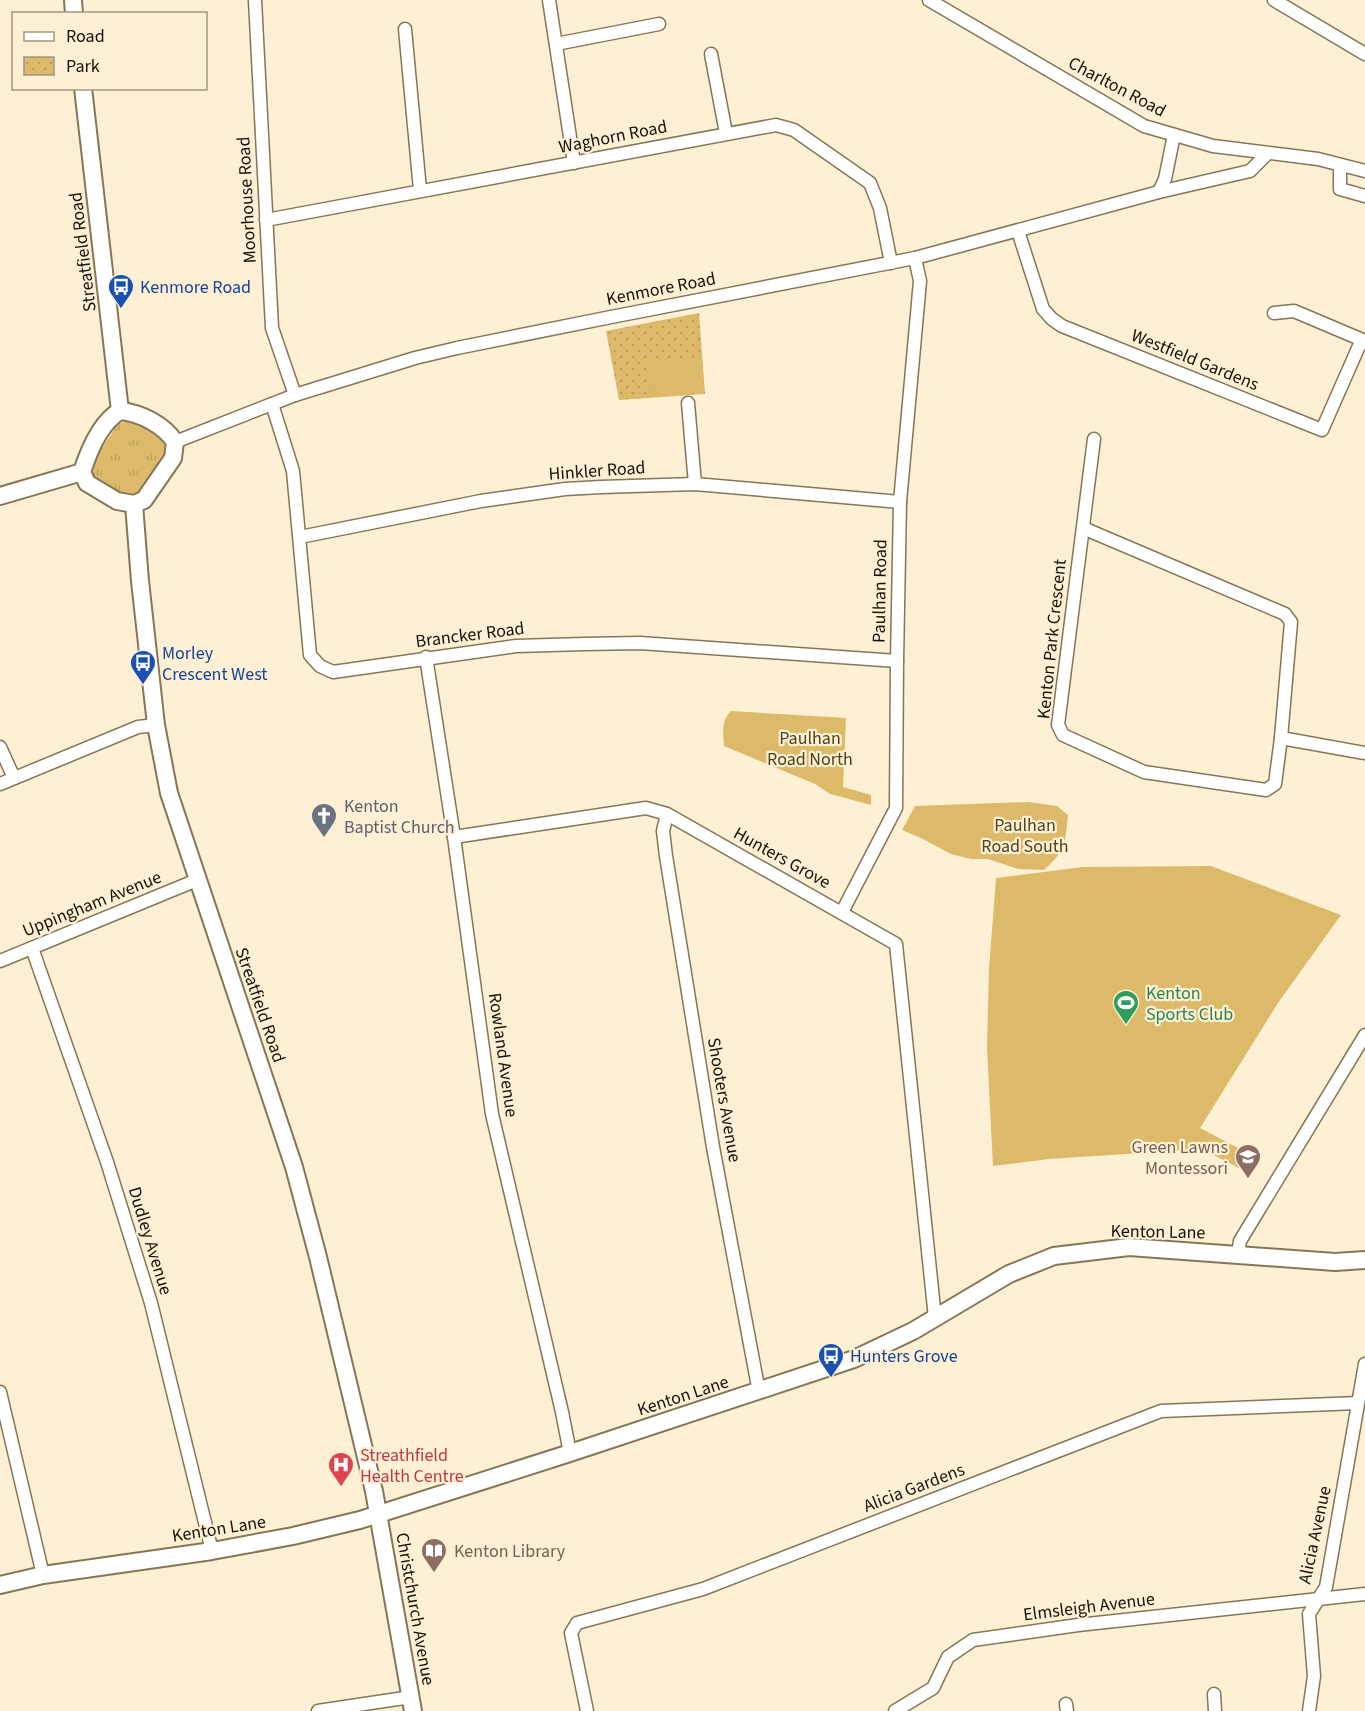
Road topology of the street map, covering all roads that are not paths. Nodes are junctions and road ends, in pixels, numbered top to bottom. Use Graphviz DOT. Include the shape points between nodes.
graph roads {
  1 [pos="255,0"];
  2 [pos="549,0"];
  3 [pos="929,0"];
  4 [pos="1274,0"];
  5 [pos="659,24"];
  6 [pos="405,29"];
  7 [pos="556,44"];
  8 [pos="711,54"];
  9 [pos="1365,54"];
  10 [pos="83,90"];
  11 [pos="726,133"];
  12 [pos="1174,135"];
  13 [pos="1267,154"];
  14 [pos="574,163"];
  15 [pos="1340,165"];
  16 [pos="1365,171"];
  17 [pos="420,190"];
  18 [pos="1159,192"];
  19 [pos="1365,196"];
  20 [pos="266,220"];
  21 [pos="1018,231"];
  22 [pos="915,258"];
  23 [pos="891,263"];
  24 [pos="1274,313"];
  25 [pos="1365,341"];
  26 [pos="295,395"];
  27 [pos="688,403"];
  28 [pos="272,404"];
  29 [pos="120,411"];
  30 [pos="1094,439"];
  31 [pos="176,442"];
  32 [pos="82,472"];
  33 [pos="695,484"];
  34 [pos="0,496"];
  35 [pos="900,502"];
  36 [pos="134,504"];
  37 [pos="1083,528"];
  38 [pos="300,537"];
  39 [pos="426,657"];
  40 [pos="897,661"];
  41 [pos="156,725"];
  42 [pos="1281,738"];
  43 [pos="0,747"];
  44 [pos="1365,753"];
  45 [pos="14,778"];
  46 [pos="0,784"];
  47 [pos="667,814"];
  48 [pos="454,837"];
  49 [pos="197,880"];
  50 [pos="842,912"];
  51 [pos="32,948"];
  52 [pos="0,961"];
  53 [pos="1365,1035"];
  54 [pos="1238,1254"];
  55 [pos="1365,1260"];
  56 [pos="935,1318"];
  57 [pos="1365,1364"];
  58 [pos="0,1392"];
  59 [pos="759,1392"];
  60 [pos="1358,1403"];
  61 [pos="570,1453"];
  62 [pos="379,1514"];
  63 [pos="212,1551"];
  64 [pos="43,1575"];
  65 [pos="0,1585"];
  66 [pos="1365,1594"];
  67 [pos="1319,1598"];
  68 [pos="1214,1694"];
  69 [pos="412,1704"];
  70 [pos="318,1711"];
  71 [pos="587,1711"];
  72 [pos="895,1711"];
  73 [pos="1215,1711"];
  74 [pos="1309,1711"];
  1 -- 20 [label="street, Moorhouse Road"];
  2 -- 7 [label="street"];
  3 -- 12 [label="street, Charlton Road" via="1144,126"];
  4 -- 9 [label="street"];
  5 -- 7 [label="street"];
  6 -- 17 [label="street"];
  7 -- 14 [label="street"];
  8 -- 11 [label="street"];
  10 -- 29 [label="street, Streatfield Road"];
  11 -- 14 [label="street, Waghorn Road"];
  11 -- 23 [label="street, Waghorn Road" via="776,126 794,130 870,183 880,208"];
  12 -- 13 [label="street, Charlton Road"];
  12 -- 18 [label="street"];
  13 -- 15 [label="street, Charlton Road"];
  13 -- 18 [label="street, Kenmore Road" via="1250,171"];
  14 -- 17 [label="street, Waghorn Road"];
  15 -- 16 [label="street, Charlton Road"];
  15 -- 19 [label="street" via="1340,189"];
  17 -- 20 [label="street, Waghorn Road"];
  18 -- 21 [label="street, Kenmore Road"];
  20 -- 26 [label="street, Moorhouse Road" via="272,328"];
  21 -- 22 [label="street, Kenmore Road"];
  21 -- 25 [label="street, Westfield Gardens" via="1043,309 1057,322 1322,430 1359,346"];
  22 -- 23 [label="street, Kenmore Road"];
  22 -- 35 [label="street, Paulhan Road" via="921,281"];
  23 -- 26 [label="street, Kenmore Road" via="457,348"];
  24 -- 25 [label="street" via="1294,311"];
  26 -- 28 [label="street, Kenmore Road"];
  27 -- 33 [label="street"];
  28 -- 31 [label="street, Kenmore Road"];
  28 -- 38 [label="street, Brancker Road" via="293,471"];
  29 -- 31 [label="street" via="134,412 169,431"];
  29 -- 32 [label="street" via="111,416"];
  30 -- 37 [label="street, Kenton Park Crescent"];
  31 -- 36 [label="street" via="173,458 144,500"];
  32 -- 34 [label="street"];
  32 -- 36 [label="street" via="87,483 117,501"];
  33 -- 35 [label="street, Hinkler Road"];
  33 -- 38 [label="street, Hinkler Road" via="565,489 481,501"];
  35 -- 40 [label="street, Paulhan Road"];
  36 -- 41 [label="street, Streatfield Road"];
  37 -- 42 [label="street, Kenton Park Crescent" via="1285,614 1291,622"];
  37 -- 42 [label="street, Kenton Park Crescent" via="1058,725 1063,735 1144,772 1266,790 1275,784"];
  38 -- 39 [label="street, Brancker Road" via="310,655 320,666 333,672"];
  39 -- 40 [label="street, Brancker Road" via="516,646 640,643"];
  39 -- 48 [label="street, Rowland Avenue"];
  40 -- 50 [label="street, Paulhan Road" via="896,808"];
  41 -- 45 [label="street" via="138,727"];
  41 -- 49 [label="street, Streatfield Road" via="169,793"];
  42 -- 44 [label="street"];
  43 -- 45 [label="street"];
  45 -- 46 [label="street"];
  47 -- 48 [label="street, Hunters Grove" via="646,808"];
  47 -- 50 [label="street, Hunters Grove"];
  47 -- 59 [label="street, Shooters Avenue" via="663,831 668,867 713,1147"];
  48 -- 61 [label="street, Rowland Avenue" via="492,1114"];
  49 -- 51 [label="street, Uppingham Avenue"];
  49 -- 62 [label="street, Streatfield Road" via="294,1167"];
  50 -- 56 [label="street, Hunters Grove" via="896,944"];
  51 -- 52 [label="street, Uppingham Avenue"];
  51 -- 63 [label="street, Dudley Avenue" via="107,1162 151,1303"];
  53 -- 54 [label="street" via="1240,1241"];
  54 -- 55 [label="street, Kenton Lane" via="1335,1262"];
  54 -- 56 [label="street, Kenton Lane" via="1129,1247 1054,1256 1009,1274"];
  56 -- 59 [label="street, Kenton Lane" via="854,1359"];
  57 -- 60 [label="street, Alicia Avenue"];
  58 -- 64 [label="street"];
  59 -- 61 [label="street, Kenton Lane"];
  60 -- 67 [label="street, Alicia Avenue" via="1326,1587"];
  60 -- 71 [label="street, Alicia Gardens" via="1161,1411 703,1589 577,1623 571,1633"];
  61 -- 62 [label="street, Kenton Lane"];
  62 -- 63 [label="street, Kenton Lane"];
  62 -- 69 [label="street, Christchurch Avenue"];
  63 -- 64 [label="street, Kenton Lane"];
  64 -- 65 [label="street, Kenton Lane"];
  66 -- 67 [label="street, Elmsleigh Avenue"];
  67 -- 72 [label="street, Elmsleigh Avenue" via="973,1640 948,1657 933,1688"];
  67 -- 74 [label="street, Alicia Avenue" via="1309,1614 1314,1676"];
  68 -- 73 [label="street"];
  69 -- 70 [label="street"];
}
